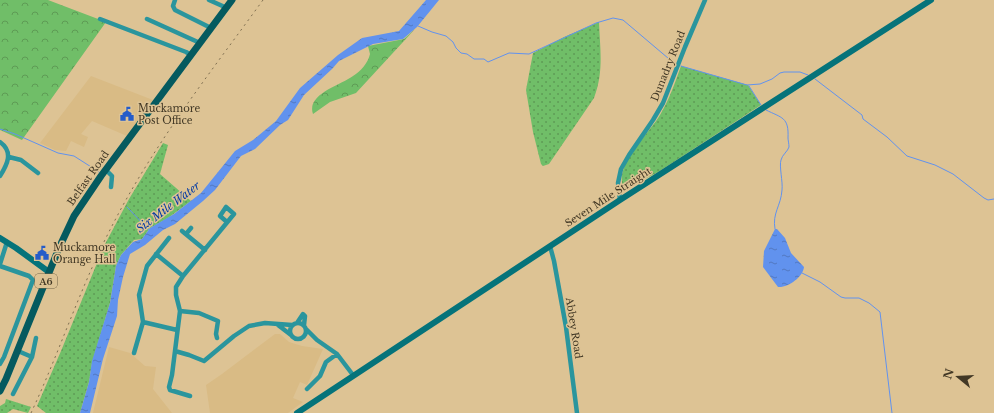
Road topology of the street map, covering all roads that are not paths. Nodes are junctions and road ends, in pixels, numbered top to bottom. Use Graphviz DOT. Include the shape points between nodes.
graph roads {
  1 [pos="175,0"];
  2 [pos="209,0"];
  3 [pos="232,0"];
  4 [pos="705,0"];
  5 [pos="931,0"];
  6 [pos="227,8"];
  7 [pos="100,19"];
  8 [pos="147,19"];
  9 [pos="212,28"];
  10 [pos="200,43"];
  11 [pos="191,55"];
  12 [pos="0,142"];
  13 [pos="9,156"];
  14 [pos="106,170"];
  15 [pos="38,173"];
  16 [pos="1,174"];
  17 [pos="111,187"];
  18 [pos="620,200"];
  19 [pos="227,222"];
  20 [pos="191,228"];
  21 [pos="0,238"];
  22 [pos="169,238"];
  23 [pos="7,242"];
  24 [pos="550,246"];
  25 [pos="205,250"];
  26 [pos="156,254"];
  27 [pos="0,265"];
  28 [pos="49,272"];
  29 [pos="183,276"];
  30 [pos="180,311"];
  31 [pos="143,322"];
  32 [pos="274,324"];
  33 [pos="295,324"];
  34 [pos="306,327"];
  35 [pos="177,330"];
  36 [pos="291,335"];
  37 [pos="36,338"];
  38 [pos="217,338"];
  39 [pos="302,339"];
  40 [pos="317,340"];
  41 [pos="18,351"];
  42 [pos="175,351"];
  43 [pos="134,353"];
  44 [pos="336,354"];
  45 [pos="32,357"];
  46 [pos="0,364"];
  47 [pos="353,375"];
  48 [pos="7,377"];
  49 [pos="20,381"];
  50 [pos="307,389"];
  51 [pos="0,391"];
  52 [pos="13,394"];
  53 [pos="190,396"];
  54 [pos="297,413"];
  55 [pos="577,413"];
  1 -- 9 [label="street" via="175,10"];
  2 -- 6 [label="street"];
  3 -- 6 [label="main road, Belfast Road / A6"];
  4 -- 18 [label="street, Dunadry Road" via="662,107 621,169 618,183"];
  5 -- 18 [label="main road, Seven Mile Straight"];
  6 -- 9 [label="main road, Belfast Road / A6"];
  7 -- 11 [label="street"];
  8 -- 10 [label="street"];
  9 -- 10 [label="main road, Belfast Road / A6"];
  10 -- 11 [label="main road, Belfast Road / A6"];
  11 -- 14 [label="main road, Belfast Road / A6"];
  12 -- 13 [label="street"];
  13 -- 15 [label="street" via="23,161"];
  13 -- 16 [label="street"];
  14 -- 17 [label="street" via="112,176"];
  14 -- 28 [label="main road, Belfast Road / A6" via="74,216"];
  18 -- 24 [label="main road, Seven Mile Straight"];
  19 -- 25 [label="street"];
  20 -- 25 [label="street" via="184,233"];
  21 -- 23 [label="main road"];
  22 -- 26 [label="street"];
  23 -- 27 [label="street"];
  23 -- 28 [label="main road"];
  24 -- 47 [label="main road, Seven Mile Straight"];
  24 -- 55 [label="street, Abbey Road" via="566,327"];
  25 -- 29 [label="street"];
  26 -- 29 [label="street"];
  26 -- 31 [label="street" via="147,266 140,293"];
  27 -- 46 [label="street" via="30,276 33,281"];
  28 -- 41 [label="main road, Belfast Road / A6"];
  29 -- 30 [label="street" via="176,292"];
  30 -- 35 [label="street"];
  30 -- 38 [label="street" via="218,321"];
  31 -- 35 [label="street"];
  31 -- 43 [label="street"];
  32 -- 33 [label="street"];
  32 -- 36 [label="street"];
  32 -- 42 [label="street" via="262,323 245,328 204,361"];
  33 -- 34 [label="street"];
  33 -- 34 [label="street" via="303,314"];
  33 -- 36 [label="street" via="290,330"];
  34 -- 39 [label="street" via="306,335"];
  34 -- 40 [label="street"];
  35 -- 42 [label="street"];
  36 -- 39 [label="street"];
  37 -- 45 [label="street" via="32,344"];
  39 -- 40 [label="street"];
  40 -- 44 [label="street"];
  41 -- 45 [label="street"];
  41 -- 48 [label="main road, Belfast Road / A6"];
  42 -- 53 [label="street" via="169,388"];
  44 -- 47 [label="street"];
  44 -- 50 [label="street" via="326,362 320,376"];
  45 -- 49 [label="street"];
  47 -- 54 [label="main road, Seven Mile Straight"];
  48 -- 49 [label="street"];
  48 -- 51 [label="main road, Belfast Road / A6"];
  49 -- 52 [label="street"];
}
